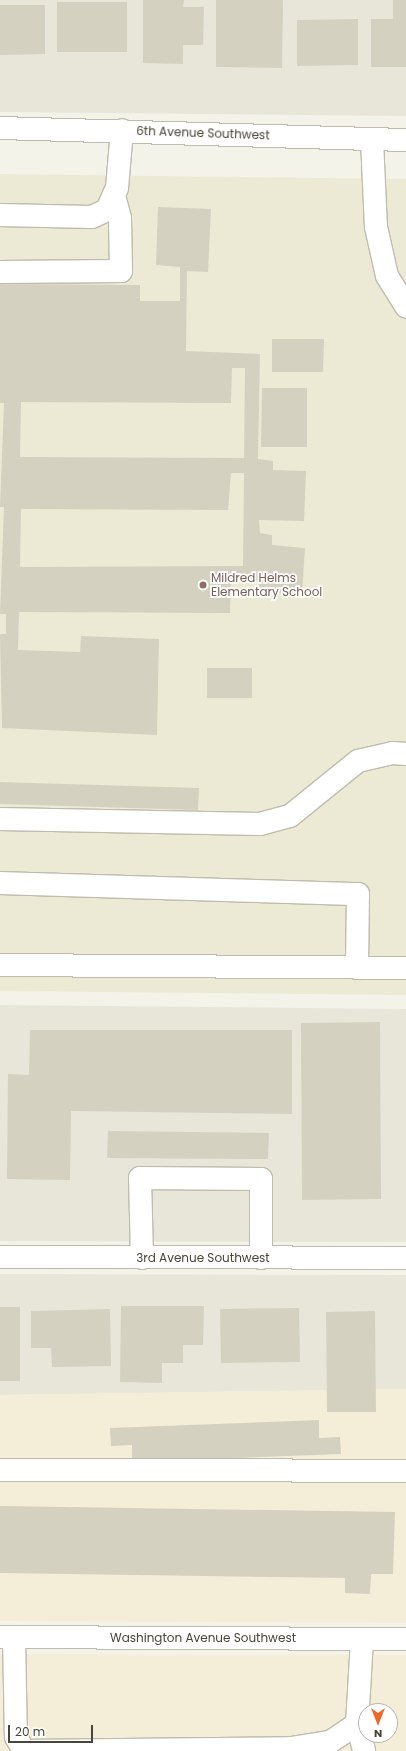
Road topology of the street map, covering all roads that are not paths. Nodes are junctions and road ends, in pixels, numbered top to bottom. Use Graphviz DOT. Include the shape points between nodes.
graph roads {
  1 [pos="0,128"];
  2 [pos="122,130"];
  3 [pos="372,140"];
  4 [pos="406,140"];
  5 [pos="114,199"];
  6 [pos="0,216"];
  7 [pos="0,272"];
  8 [pos="397,276"];
  9 [pos="406,307"];
  10 [pos="406,754"];
  11 [pos="0,819"];
  12 [pos="0,883"];
  13 [pos="0,965"];
  14 [pos="357,968"];
  15 [pos="406,968"];
  16 [pos="0,1257"];
  17 [pos="142,1258"];
  18 [pos="261,1258"];
  19 [pos="406,1258"];
  20 [pos="0,1470"];
  21 [pos="406,1471"];
  22 [pos="7,1637"];
  23 [pos="362,1639"];
  24 [pos="406,1639"];
  25 [pos="357,1724"];
  26 [pos="24,1751"];
  27 [pos="364,1751"];
  1 -- 2 [label="street, 6th Avenue Southwest"];
  2 -- 3 [label="street, 6th Avenue Southwest"];
  2 -- 5 [label="street"];
  3 -- 4 [label="street, 6th Avenue Southwest"];
  3 -- 8 [label="street" via="376,227"];
  5 -- 6 [label="street" via="107,210 92,217"];
  5 -- 7 [label="street" via="120,218 121,271"];
  8 -- 9 [label="street"];
  10 -- 11 [label="street" via="392,753 358,761 290,816 260,824"];
  12 -- 14 [label="street" via="358,894"];
  13 -- 14 [label="street"];
  14 -- 15 [label="street"];
  16 -- 17 [label="street, 3rd Avenue Southwest"];
  17 -- 18 [label="street, 3rd Avenue Southwest"];
  17 -- 18 [label="street" via="140,1178 262,1179"];
  18 -- 19 [label="street, 3rd Avenue Southwest"];
  20 -- 21 [label="street"];
  22 -- 23 [label="street, Washington Avenue Southwest"];
  22 -- 26 [label="street" via="16,1737"];
  23 -- 24 [label="street, Washington Avenue Southwest"];
  23 -- 25 [label="street"];
  25 -- 26 [label="street" via="330,1742 291,1748"];
  25 -- 27 [label="street"];
}
